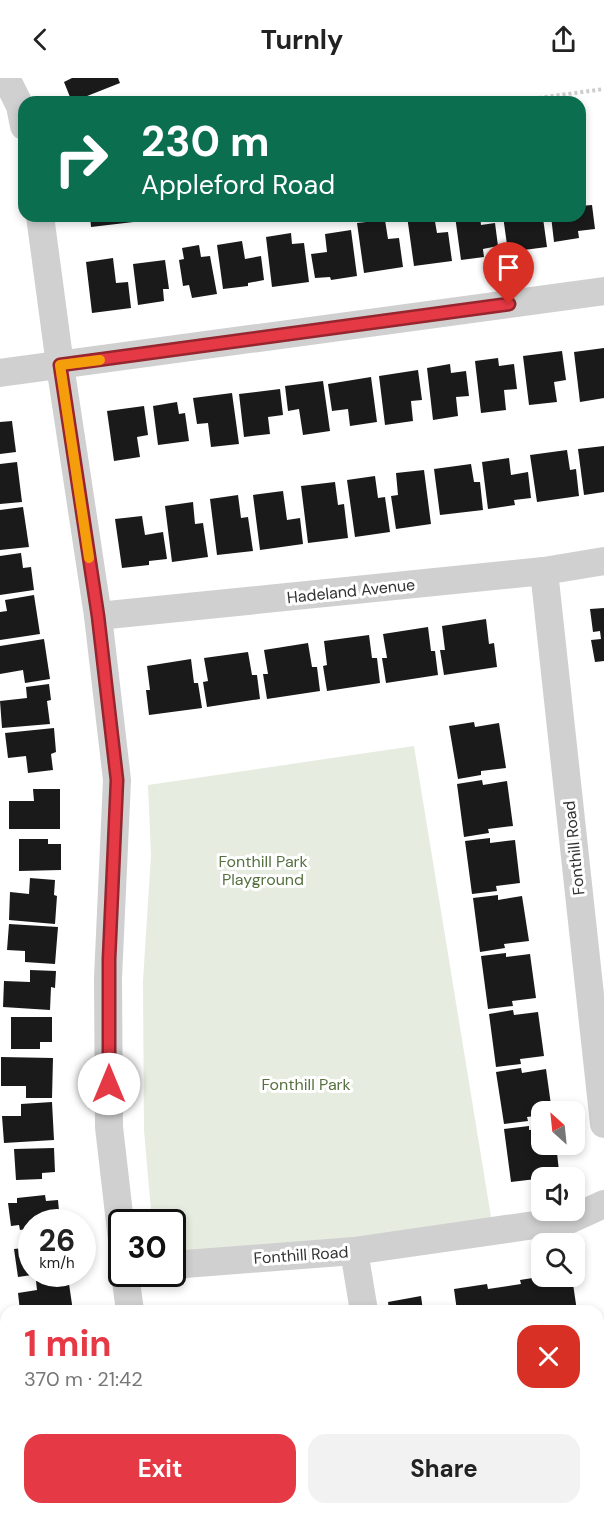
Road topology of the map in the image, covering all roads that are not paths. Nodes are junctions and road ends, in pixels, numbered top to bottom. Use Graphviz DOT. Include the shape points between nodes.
graph roads {
  1 [pos="6,78"];
  2 [pos="18,102"];
  3 [pos="41,222"];
  4 [pos="604,291"];
  5 [pos="60,365"];
  6 [pos="0,373"];
  7 [pos="604,561"];
  8 [pos="544,571"];
  9 [pos="98,616"];
  10 [pos="604,1124"];
  11 [pos="604,1204"];
  12 [pos="119,1209"];
  13 [pos="354,1251"];
  14 [pos="186,1264"];
  15 [pos="127,1287"];
  16 [pos="129,1305"];
  17 [pos="363,1305"];
  1 -- 2 [label="street"];
  3 -- 5 [label="street"];
  4 -- 5 [label="street"];
  5 -- 6 [label="street"];
  5 -- 9 [label="street"];
  7 -- 8 [label="street, Hadeland Avenue"];
  8 -- 9 [label="street, Hadeland Avenue"];
  8 -- 10 [label="street, Fonthill Road"];
  9 -- 12 [label="street" via="117,780 108,978 109,1115"];
  11 -- 13 [label="street, Fonthill Road" via="569,1220"];
  13 -- 14 [label="street, Fonthill Road"];
  13 -- 17 [label="street"];
  15 -- 16 [label="street"];
}
